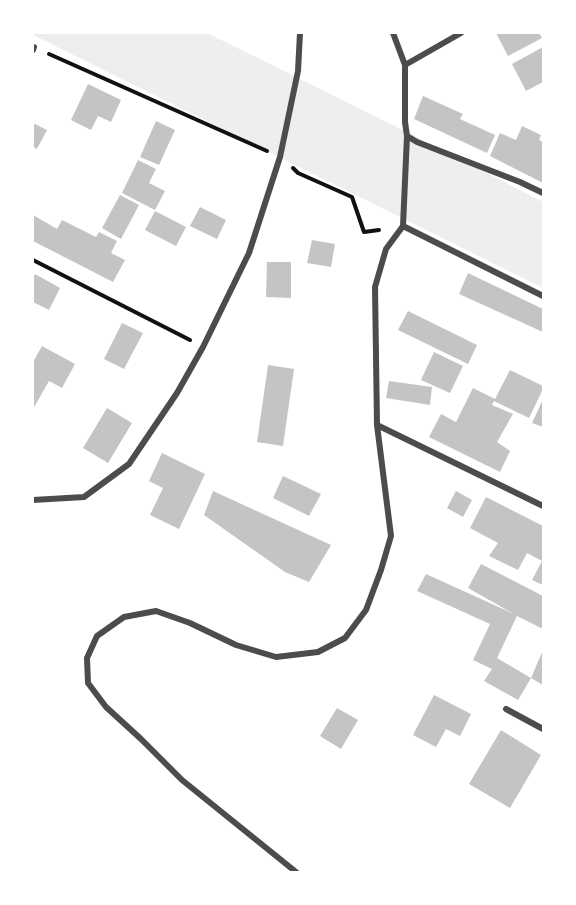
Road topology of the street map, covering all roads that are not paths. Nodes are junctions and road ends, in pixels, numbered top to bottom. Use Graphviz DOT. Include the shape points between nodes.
graph roads {
  1 [pos="300,33"];
  2 [pos="393,33"];
  3 [pos="461,33"];
  4 [pos="405,65"];
  5 [pos="407,136"];
  6 [pos="543,194"];
  7 [pos="403,226"];
  8 [pos="543,296"];
  9 [pos="377,425"];
  10 [pos="33,500"];
  11 [pos="543,506"];
  12 [pos="506,709"];
  13 [pos="543,729"];
  14 [pos="296,872"];
  1 -- 10 [label="street" via="298,71 280,157 249,253 177,393 129,464 84,496"];
  2 -- 4 [label="street"];
  3 -- 4 [label="street"];
  4 -- 5 [label="street"];
  5 -- 6 [label="street"];
  5 -- 7 [label="street"];
  7 -- 8 [label="street"];
  7 -- 9 [label="street" via="386,249 375,287"];
  9 -- 11 [label="street"];
  9 -- 14 [label="street" via="391,536 366,610 345,639 318,652 276,657 236,645 156,611 124,617 97,636 87,658 88,683 106,707 182,780"];
  12 -- 13 [label="street"];
}
